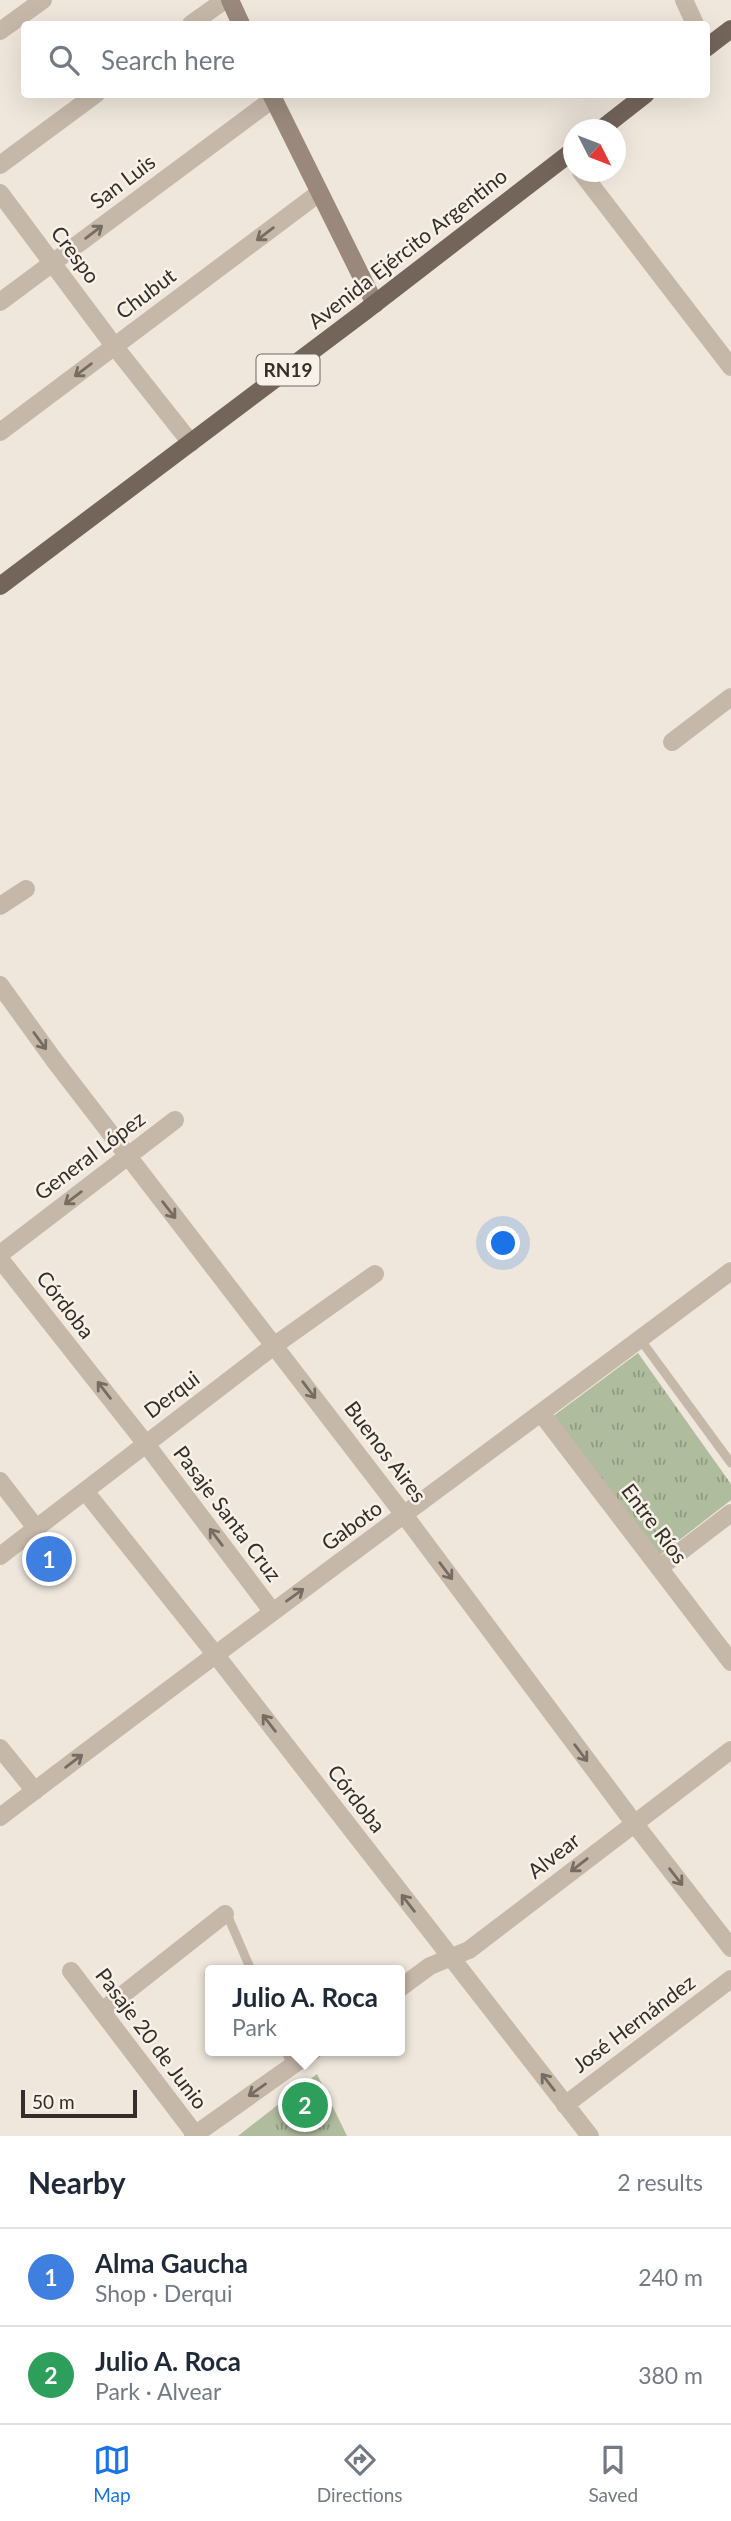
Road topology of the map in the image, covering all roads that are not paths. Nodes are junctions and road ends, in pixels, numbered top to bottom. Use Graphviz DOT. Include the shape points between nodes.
graph roads {
  1 [pos="43,0"];
  2 [pos="227,0"];
  3 [pos="684,0"];
  4 [pos="196,21"];
  5 [pos="238,21"];
  6 [pos="694,21"];
  7 [pos="731,29"];
  8 [pos="0,32"];
  9 [pos="710,45"];
  10 [pos="91,98"];
  11 [pos="271,98"];
  12 [pos="272,98"];
  13 [pos="641,98"];
  14 [pos="614,119"];
  15 [pos="563,162"];
  16 [pos="0,164"];
  17 [pos="589,182"];
  18 [pos="319,192"];
  19 [pos="0,193"];
  20 [pos="53,263"];
  21 [pos="0,302"];
  22 [pos="375,304"];
  23 [pos="115,347"];
  24 [pos="731,367"];
  25 [pos="0,432"];
  26 [pos="191,443"];
  27 [pos="0,586"];
  28 [pos="731,697"];
  29 [pos="673,742"];
  30 [pos="26,888"];
  31 [pos="0,906"];
  32 [pos="0,985"];
  33 [pos="175,1120"];
  34 [pos="127,1157"];
  35 [pos="0,1254"];
  36 [pos="0,1259"];
  37 [pos="731,1271"];
  38 [pos="375,1274"];
  39 [pos="640,1339"];
  40 [pos="275,1345"];
  41 [pos="541,1413"];
  42 [pos="146,1444"];
  43 [pos="731,1463"];
  44 [pos="0,1481"];
  45 [pos="85,1491"];
  46 [pos="731,1513"];
  47 [pos="405,1516"];
  48 [pos="36,1528"];
  49 [pos="0,1556"];
  50 [pos="659,1568"];
  51 [pos="272,1611"];
  52 [pos="215,1654"];
  53 [pos="731,1661"];
  54 [pos="0,1748"];
  55 [pos="731,1750"];
  56 [pos="35,1791"];
  57 [pos="0,1817"];
  58 [pos="634,1823"];
  59 [pos="227,1917"];
  60 [pos="731,1948"];
  61 [pos="451,1959"];
  62 [pos="249,1965"];
  63 [pos="71,1971"];
  64 [pos="731,1979"];
  65 [pos="405,1984"];
  66 [pos="102,2011"];
  67 [pos="289,2058"];
  68 [pos="565,2105"];
  69 [pos="584,2134"];
  70 [pos="194,2135"];
  1 -- 8 [label="street"];
  2 -- 4 [label="street"];
  2 -- 5 [label="street"];
  3 -- 6 [label="street"];
  7 -- 9 [label="main road"];
  10 -- 16 [label="street"];
  20 -- 11 [label="street, San Luis, one-way"];
  12 -- 18 [label="street"];
  13 -- 14 [label="main road"];
  15 -- 22 [label="main road, Avenida Ejército Argentino / RN19"];
  17 -- 24 [label="street"];
  18 -- 22 [label="street"];
  18 -- 23 [label="street, Chubut, one-way"];
  19 -- 20 [label="street, Crespo"];
  20 -- 21 [label="street, San Luis"];
  20 -- 23 [label="street, Crespo"];
  22 -- 26 [label="main road, Avenida Ejército Argentino / RN19"];
  23 -- 25 [label="street, Chubut, one-way"];
  23 -- 26 [label="street, Crespo"];
  26 -- 27 [label="main road, Avenida Ejército Argentino / RN19"];
  28 -- 29 [label="street"];
  30 -- 31 [label="street"];
  32 -- 34 [label="street, Buenos Aires, one-way"];
  33 -- 34 [label="street, General López"];
  34 -- 35 [label="street, General López, one-way"];
  34 -- 40 [label="street, Buenos Aires, one-way"];
  42 -- 36 [label="street, Córdoba, one-way"];
  37 -- 39 [label="street, Gaboto"];
  38 -- 40 [label="street, Derqui"];
  39 -- 41 [label="street, Gaboto"];
  39 -- 43 [label="lane"];
  40 -- 42 [label="street, Derqui"];
  40 -- 47 [label="street, Buenos Aires, one-way"];
  41 -- 47 [label="street, Gaboto"];
  41 -- 50 [label="street, Entre Ríos"];
  42 -- 45 [label="street, Derqui"];
  51 -- 42 [label="street, Pasaje Santa Cruz, one-way"];
  44 -- 48 [label="street"];
  45 -- 48 [label="street, Derqui"];
  45 -- 52 [label="street, Córdoba"];
  46 -- 50 [label="street"];
  51 -- 47 [label="street, Gaboto, one-way"];
  47 -- 58 [label="street, Buenos Aires, one-way"];
  48 -- 49 [label="street, Derqui"];
  50 -- 53 [label="street, Entre Ríos"];
  51 -- 52 [label="street, Gaboto"];
  56 -- 52 [label="street, Gaboto, one-way"];
  61 -- 52 [label="street, Córdoba, one-way"];
  54 -- 56 [label="street"];
  55 -- 58 [label="street, Alvear"];
  56 -- 57 [label="street, Gaboto"];
  58 -- 60 [label="street, Buenos Aires, one-way"];
  58 -- 61 [label="street, Alvear, one-way" via="469,1950"];
  59 -- 62 [label="lane"];
  59 -- 66 [label="street"];
  61 -- 65 [label="street, Alvear" via="430,1966"];
  68 -- 61 [label="street, Córdoba, one-way"];
  63 -- 66 [label="street, Pasaje 20 de Junio"];
  64 -- 68 [label="street, José Hernández"];
  66 -- 70 [label="street, Pasaje 20 de Junio"];
  67 -- 70 [label="street, one-way"];
  68 -- 69 [label="street, Córdoba"];
}
